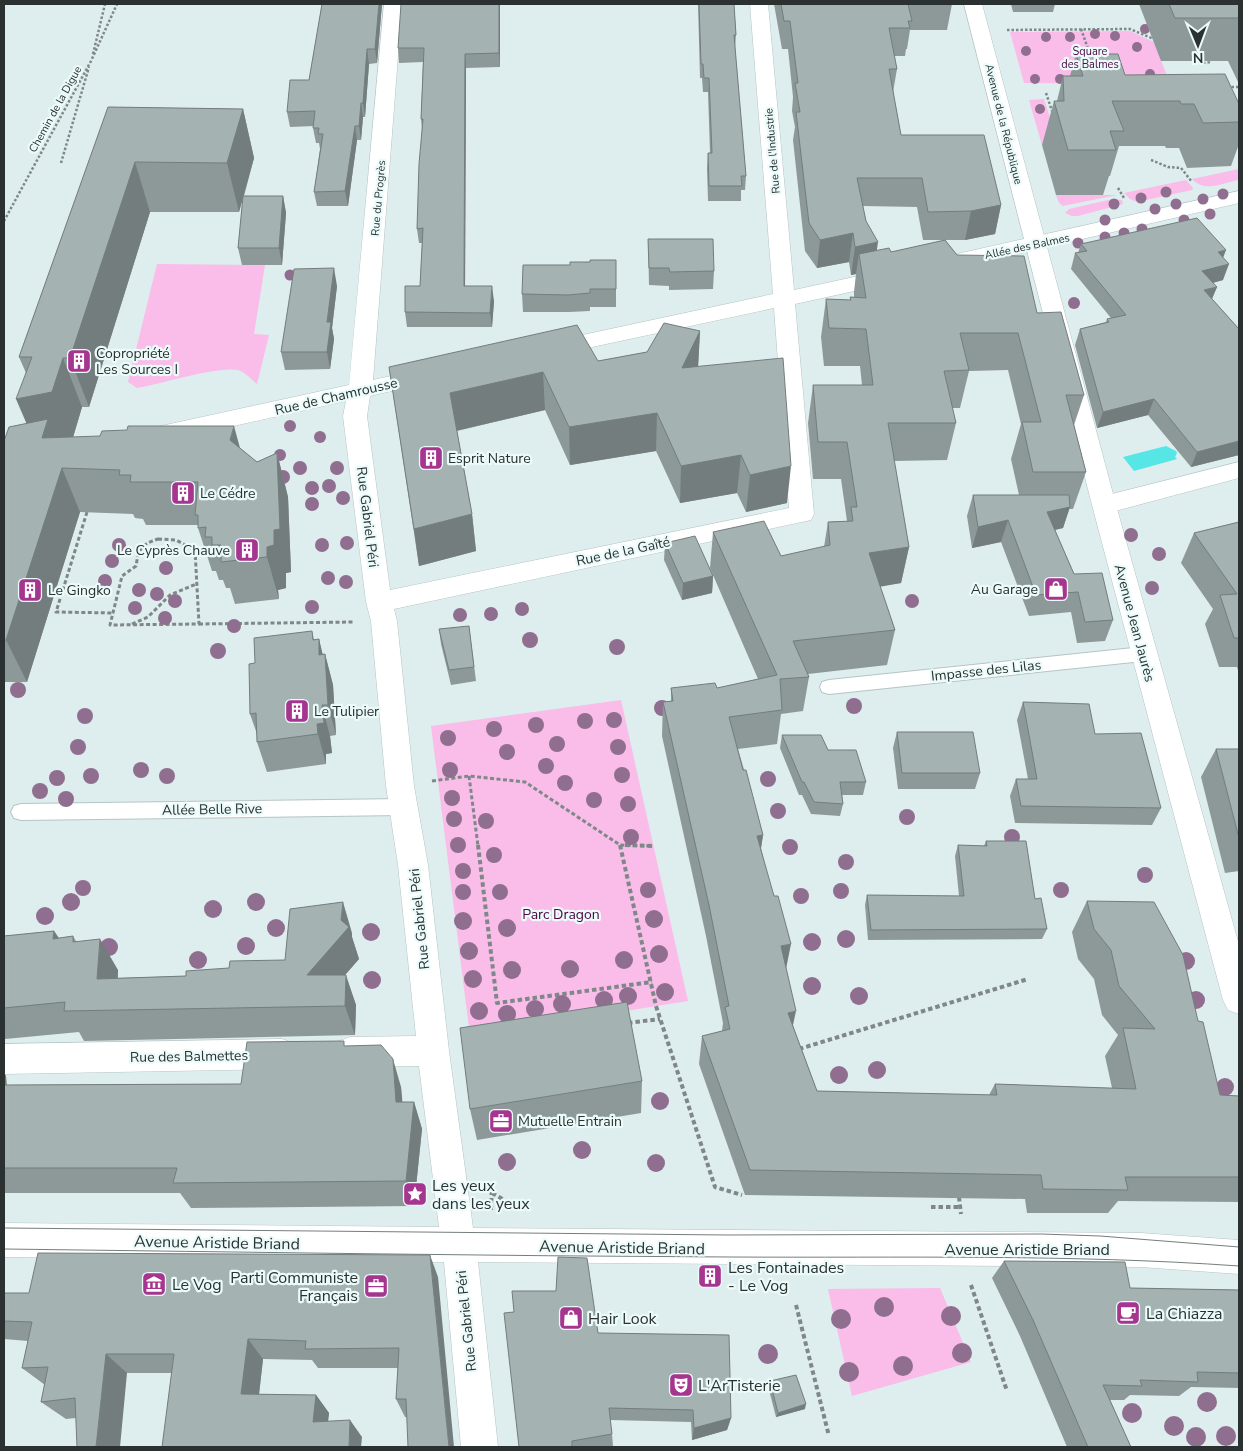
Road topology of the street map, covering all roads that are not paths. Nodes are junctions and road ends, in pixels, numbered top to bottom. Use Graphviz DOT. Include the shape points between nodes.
graph roads {
  1 [pos="393,4"];
  2 [pos="759,4"];
  3 [pos="973,4"];
  4 [pos="1239,197"];
  5 [pos="1036,244"];
  6 [pos="785,299"];
  7 [pos="534,353"];
  8 [pos="447,372"];
  9 [pos="360,391"];
  10 [pos="141,438"];
  11 [pos="1239,470"];
  12 [pos="1104,505"];
  13 [pos="382,612"];
  14 [pos="1143,654"];
  15 [pos="829,687"];
  16 [pos="401,797"];
  17 [pos="21,812"];
  18 [pos="1239,1000"];
  19 [pos="434,1051"];
  20 [pos="4,1060"];
  21 [pos="4,1240"];
  22 [pos="458,1245"];
  23 [pos="1239,1257"];
  24 [pos="479,1447"];
  1 -- 9 [label="street, Rue du Progrès"];
  2 -- 6 [label="street, Rue de l'Industrie"];
  3 -- 5 [label="street, Avenue de la République"];
  4 -- 5 [label="street, Allée des Balmes"];
  5 -- 6 [label="street, Allée des Balmes"];
  5 -- 12 [label="street, Avenue Jean Jaurès"];
  6 -- 7 [label="street"];
  6 -- 13 [label="street, Rue de la Gaîté" via="802,514"];
  8 -- 9 [label="street, Rue de Chamrousse"];
  9 -- 10 [label="street, Rue de Chamrousse"];
  9 -- 13 [label="street, Rue Gabriel Péri" via="355,416"];
  11 -- 12 [label="street"];
  12 -- 14 [label="street, Avenue Jean Jaurès"];
  13 -- 16 [label="street, Rue Gabriel Péri"];
  14 -- 15 [label="lane, Impasse des Lilas"];
  14 -- 18 [label="street, Avenue Jean Jaurès"];
  16 -- 17 [label="lane, Allée Belle Rive"];
  16 -- 19 [label="street, Rue Gabriel Péri" via="413,866"];
  19 -- 20 [label="street, Rue des Balmettes"];
  19 -- 22 [label="street, Rue Gabriel Péri"];
  21 -- 22 [label="street, Avenue Aristide Briand"];
  22 -- 23 [label="street, Avenue Aristide Briand" via="1141,1250"];
  22 -- 24 [label="street, Rue Gabriel Péri"];
}
